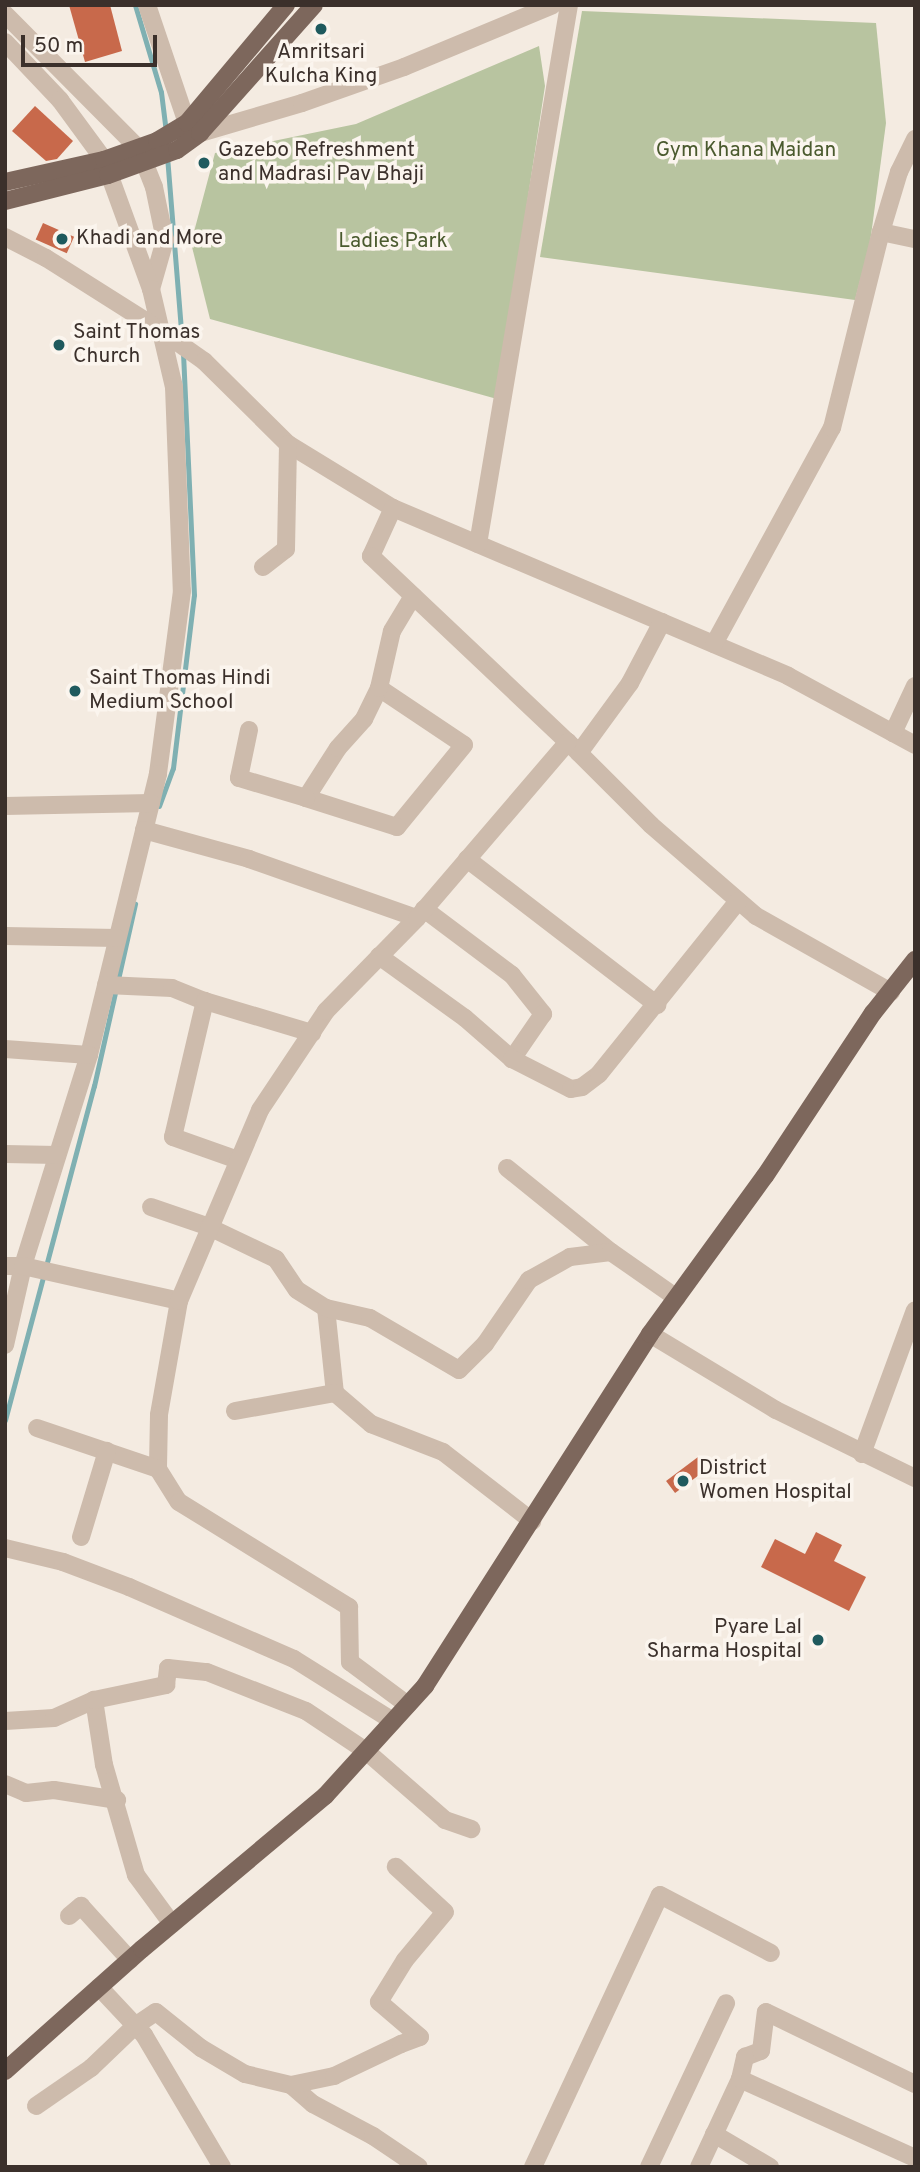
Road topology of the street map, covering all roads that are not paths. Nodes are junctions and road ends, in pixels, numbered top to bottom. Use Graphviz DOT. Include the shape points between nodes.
graph roads {
  1 [pos="147,5"];
  2 [pos="286,5"];
  3 [pos="314,5"];
  4 [pos="552,5"];
  5 [pos="569,5"];
  6 [pos="5,15"];
  7 [pos="5,42"];
  8 [pos="187,129"];
  9 [pos="915,139"];
  10 [pos="155,152"];
  11 [pos="106,167"];
  12 [pos="5,181"];
  13 [pos="5,201"];
  14 [pos="881,232"];
  15 [pos="5,237"];
  16 [pos="915,239"];
  17 [pos="151,289"];
  18 [pos="160,330"];
  19 [pos="288,444"];
  20 [pos="393,508"];
  21 [pos="478,544"];
  22 [pos="263,567"];
  23 [pos="413,596"];
  24 [pos="662,622"];
  25 [pos="714,644"];
  26 [pos="915,686"];
  27 [pos="379,688"];
  28 [pos="249,730"];
  29 [pos="893,733"];
  30 [pos="915,744"];
  31 [pos="574,747"];
  32 [pos="306,798"];
  33 [pos="151,803"];
  34 [pos="5,806"];
  35 [pos="145,830"];
  36 [pos="467,859"];
  37 [pos="738,901"];
  38 [pos="421,913"];
  39 [pos="5,936"];
  40 [pos="117,939"];
  41 [pos="379,956"];
  42 [pos="915,960"];
  43 [pos="106,985"];
  44 [pos="891,992"];
  45 [pos="205,1001"];
  46 [pos="656,1004"];
  47 [pos="312,1032"];
  48 [pos="5,1049"];
  49 [pos="89,1055"];
  50 [pos="512,1059"];
  51 [pos="5,1154"];
  52 [pos="57,1155"];
  53 [pos="238,1160"];
  54 [pos="507,1168"];
  55 [pos="151,1207"];
  56 [pos="209,1227"];
  57 [pos="611,1252"];
  58 [pos="14,1266"];
  59 [pos="677,1298"];
  60 [pos="179,1301"];
  61 [pos="326,1308"];
  62 [pos="915,1310"];
  63 [pos="650,1334"];
  64 [pos="5,1345"];
  65 [pos="335,1393"];
  66 [pos="234,1411"];
  67 [pos="37,1428"];
  68 [pos="107,1451"];
  69 [pos="862,1454"];
  70 [pos="158,1469"];
  71 [pos="915,1478"];
  72 [pos="532,1521"];
  73 [pos="81,1536"];
  74 [pos="5,1548"];
  75 [pos="94,1700"];
  76 [pos="408,1705"];
  77 [pos="5,1721"];
  78 [pos="393,1721"];
  79 [pos="366,1751"];
  80 [pos="5,1784"];
  81 [pos="117,1800"];
  82 [pos="471,1829"];
  83 [pos="396,1867"];
  84 [pos="69,1916"];
  85 [pos="172,1924"];
  86 [pos="771,1953"];
  87 [pos="130,1960"];
  88 [pos="99,1987"];
  89 [pos="726,2003"];
  90 [pos="135,2026"];
  91 [pos="5,2071"];
  92 [pos="740,2079"];
  93 [pos="915,2084"];
  94 [pos="291,2085"];
  95 [pos="36,2106"];
  96 [pos="714,2134"];
  97 [pos="915,2158"];
  98 [pos="222,2167"];
  99 [pos="419,2167"];
  100 [pos="533,2167"];
  101 [pos="649,2167"];
  102 [pos="699,2167"];
  103 [pos="770,2167"];
  1 -- 8 [label="street"];
  2 -- 8 [label="main road"];
  3 -- 8 [label="main road"];
  4 -- 8 [label="street" via="404,67 302,103"];
  5 -- 21 [label="street"];
  6 -- 10 [label="street"];
  7 -- 11 [label="street" via="60,100"];
  8 -- 10 [label="main road"];
  8 -- 10 [label="main road"];
  9 -- 14 [label="street" via="899,172"];
  10 -- 11 [label="main road"];
  10 -- 17 [label="street" via="154,187 164,240"];
  11 -- 12 [label="main road"];
  11 -- 13 [label="main road"];
  11 -- 17 [label="street"];
  14 -- 16 [label="street"];
  14 -- 25 [label="street" via="832,429"];
  15 -- 18 [label="street"];
  17 -- 18 [label="street"];
  18 -- 19 [label="street" via="204,361"];
  18 -- 33 [label="street" via="174,387 182,591"];
  19 -- 20 [label="street"];
  19 -- 22 [label="street" via="286,549"];
  20 -- 21 [label="street"];
  20 -- 23 [label="street" via="371,556"];
  21 -- 24 [label="street"];
  23 -- 27 [label="street" via="392,631"];
  23 -- 31 [label="street"];
  24 -- 25 [label="street"];
  24 -- 31 [label="street" via="630,683"];
  25 -- 29 [label="street" via="788,676"];
  26 -- 29 [label="street"];
  27 -- 32 [label="street" via="364,719 338,748"];
  27 -- 32 [label="street" via="464,745 397,827"];
  28 -- 32 [label="street" via="239,778"];
  29 -- 30 [label="street"];
  31 -- 36 [label="street"];
  31 -- 37 [label="street" via="651,825"];
  33 -- 34 [label="street"];
  33 -- 35 [label="street"];
  35 -- 38 [label="street"];
  35 -- 40 [label="street"];
  36 -- 38 [label="street"];
  36 -- 46 [label="street"];
  37 -- 44 [label="street" via="756,916"];
  37 -- 46 [label="street"];
  38 -- 41 [label="street"];
  38 -- 50 [label="street" via="512,975 543,1014"];
  39 -- 40 [label="street"];
  40 -- 43 [label="street"];
  41 -- 47 [label="street"];
  41 -- 50 [label="street" via="465,1018"];
  42 -- 44 [label="main road"];
  43 -- 45 [label="street" via="172,988"];
  43 -- 49 [label="street"];
  44 -- 59 [label="main road"];
  45 -- 47 [label="street"];
  45 -- 53 [label="street" via="173,1137"];
  46 -- 50 [label="street" via="599,1074 582,1087 571,1089"];
  47 -- 53 [label="street" via="260,1110"];
  48 -- 49 [label="street"];
  49 -- 52 [label="street"];
  51 -- 52 [label="street"];
  52 -- 58 [label="street"];
  53 -- 56 [label="street"];
  54 -- 57 [label="street"];
  55 -- 56 [label="street"];
  56 -- 60 [label="street"];
  56 -- 61 [label="street" via="276,1259 297,1290"];
  57 -- 59 [label="street"];
  57 -- 61 [label="street" via="570,1257 529,1280 485,1344 459,1370 370,1318"];
  58 -- 60 [label="street"];
  58 -- 64 [label="street"];
  59 -- 63 [label="main road"];
  60 -- 70 [label="street" via="159,1415"];
  61 -- 65 [label="street"];
  62 -- 69 [label="street"];
  63 -- 69 [label="street" via="776,1410"];
  63 -- 72 [label="main road"];
  65 -- 66 [label="street"];
  65 -- 72 [label="street" via="371,1424 443,1452"];
  67 -- 68 [label="street"];
  68 -- 70 [label="street"];
  68 -- 73 [label="street"];
  69 -- 71 [label="street"];
  70 -- 76 [label="street" via="179,1502 349,1608 350,1662"];
  72 -- 76 [label="main road" via="433,1675"];
  74 -- 78 [label="street" via="62,1562 129,1587 294,1659"];
  75 -- 77 [label="street" via="54,1718"];
  75 -- 79 [label="street" via="166,1685 168,1668 207,1672 306,1711"];
  75 -- 81 [label="street" via="104,1765"];
  76 -- 78 [label="main road"];
  78 -- 79 [label="main road"];
  79 -- 82 [label="street" via="445,1820"];
  79 -- 85 [label="main road" via="326,1796"];
  80 -- 81 [label="street" via="26,1793 54,1790"];
  81 -- 85 [label="street" via="136,1875"];
  83 -- 94 [label="street" via="445,1912 405,1960 379,2002 421,2038 334,2076"];
  84 -- 87 [label="street" via="81,1906"];
  85 -- 87 [label="main road"];
  86 -- 100 [label="street" via="660,1895"];
  87 -- 88 [label="main road"];
  88 -- 90 [label="street"];
  88 -- 91 [label="main road"];
  89 -- 101 [label="street"];
  90 -- 94 [label="street" via="156,2012 201,2048 245,2074"];
  90 -- 95 [label="street" via="91,2068"];
  90 -- 98 [label="street"];
  92 -- 93 [label="street" via="745,2057 761,2051 766,2012"];
  92 -- 96 [label="street"];
  92 -- 97 [label="street"];
  94 -- 99 [label="street" via="313,2105 373,2136"];
  96 -- 102 [label="street"];
  96 -- 103 [label="street"];
}
